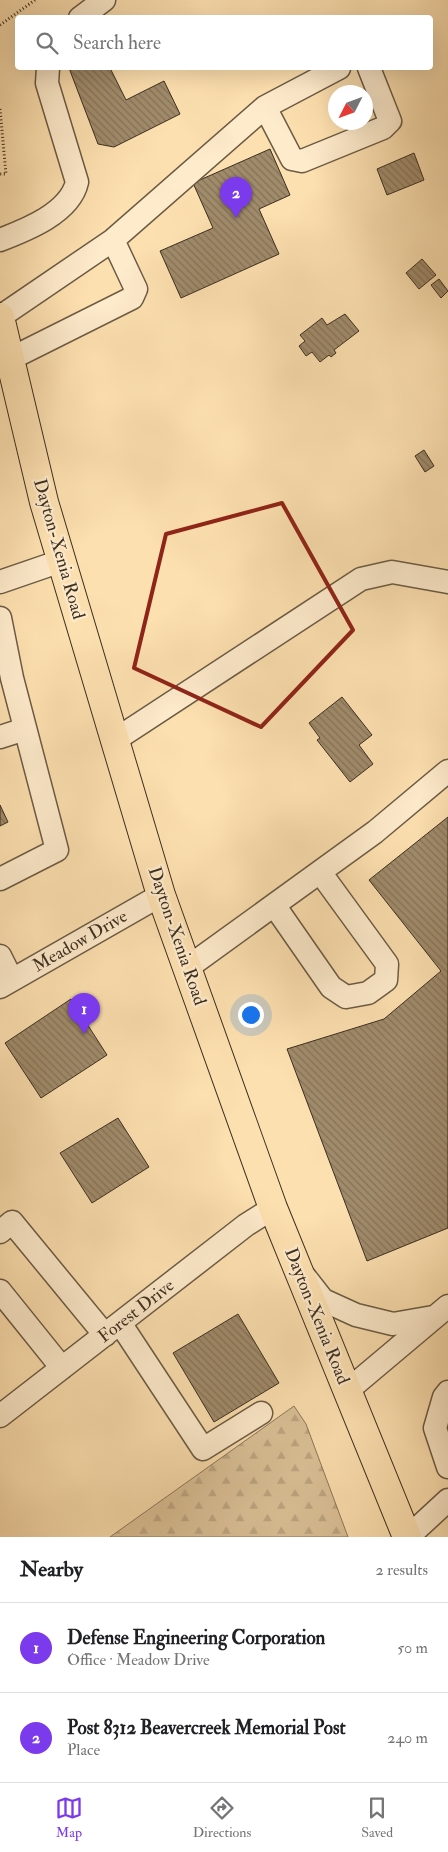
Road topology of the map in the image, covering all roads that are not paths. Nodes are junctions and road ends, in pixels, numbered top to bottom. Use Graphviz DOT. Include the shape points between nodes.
graph roads {
  1 [pos="104,0"];
  2 [pos="84,15"];
  3 [pos="48,70"];
  4 [pos="335,70"];
  5 [pos="370,70"];
  6 [pos="265,107"];
  7 [pos="0,240"];
  8 [pos="114,240"];
  9 [pos="0,317"];
  10 [pos="10,359"];
  11 [pos="61,562"];
  12 [pos="0,582"];
  13 [pos="448,582"];
  14 [pos="0,618"];
  15 [pos="26,729"];
  16 [pos="0,737"];
  17 [pos="115,740"];
  18 [pos="448,771"];
  19 [pos="320,872"];
  20 [pos="0,879"];
  21 [pos="161,895"];
  22 [pos="274,905"];
  23 [pos="0,956"];
  24 [pos="187,968"];
  25 [pos="6,983"];
  26 [pos="273,1208"];
  27 [pos="6,1227"];
  28 [pos="296,1266"];
  29 [pos="0,1291"];
  30 [pos="441,1311"];
  31 [pos="112,1329"];
  32 [pos="62,1368"];
  33 [pos="348,1392"];
  34 [pos="448,1392"];
  35 [pos="261,1413"];
  36 [pos="0,1416"];
  37 [pos="448,1467"];
  38 [pos="448,1500"];
  39 [pos="407,1537"];
  1 -- 2 [label="street"];
  3 -- 7 [label="street" via="47,83 77,182 75,191 37,225"];
  4 -- 6 [label="street"];
  5 -- 6 [label="street" via="390,121 383,128 302,161 292,159"];
  6 -- 8 [label="street"];
  8 -- 9 [label="street"];
  8 -- 10 [label="street" via="136,289 132,298"];
  9 -- 10 [label="main road, Dayton-Xenia Road"];
  10 -- 11 [label="main road, Dayton-Xenia Road"];
  11 -- 12 [label="street"];
  11 -- 17 [label="main road, Dayton-Xenia Road"];
  13 -- 17 [label="street" via="392,572 361,579"];
  14 -- 15 [label="street"];
  15 -- 16 [label="street"];
  15 -- 20 [label="street" via="57,850"];
  17 -- 21 [label="main road, Dayton-Xenia Road"];
  18 -- 19 [label="street" via="375,832"];
  19 -- 22 [label="street"];
  19 -- 22 [label="street" via="386,964 386,980 368,993 346,997 331,987"];
  21 -- 24 [label="main road, Dayton-Xenia Road"];
  21 -- 25 [label="street, Meadow Drive"];
  22 -- 24 [label="street"];
  23 -- 25 [label="street"];
  24 -- 26 [label="main road, Dayton-Xenia Road"];
  26 -- 28 [label="main road, Dayton-Xenia Road"];
  26 -- 31 [label="street, Forest Drive" via="246,1224"];
  27 -- 31 [label="street"];
  28 -- 30 [label="street" via="323,1300 356,1316 393,1324"];
  28 -- 33 [label="main road, Dayton-Xenia Road"];
  29 -- 32 [label="street"];
  30 -- 33 [label="street"];
  31 -- 32 [label="street, Forest Drive"];
  31 -- 35 [label="street" via="203,1449"];
  32 -- 36 [label="street, Forest Drive"];
  33 -- 39 [label="main road, Dayton-Xenia Road"];
  34 -- 37 [label="street" via="435,1428"];
  38 -- 39 [label="street"];
}
